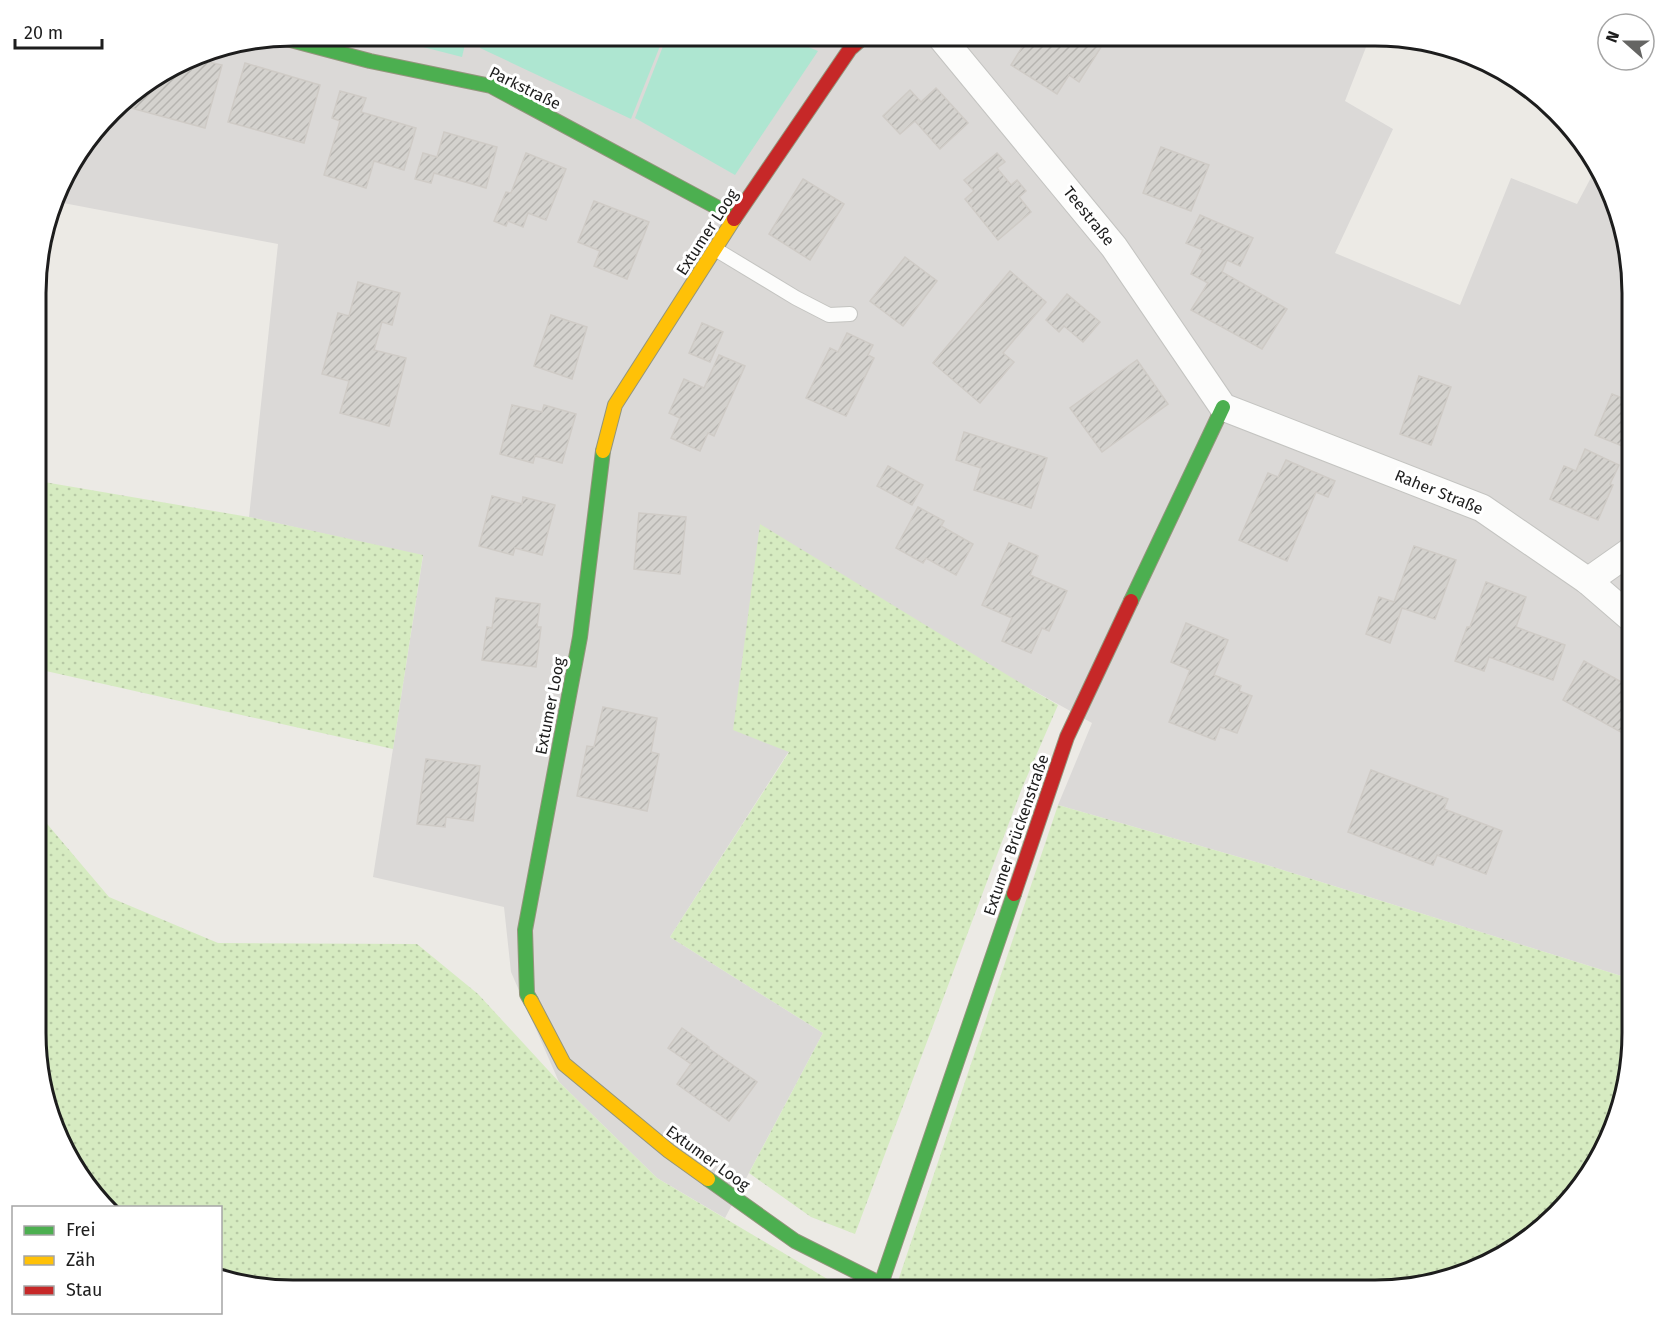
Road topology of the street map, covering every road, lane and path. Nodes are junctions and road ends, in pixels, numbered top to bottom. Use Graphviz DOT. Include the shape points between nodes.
graph roads {
  1 [pos="313,46"];
  2 [pos="855,46"];
  3 [pos="948,46"];
  4 [pos="735,218"];
  5 [pos="715,249"];
  6 [pos="850,314"];
  7 [pos="1223,407"];
  8 [pos="1622,557"];
  9 [pos="1588,581"];
  10 [pos="1622,610"];
  11 [pos="867,1280"];
  12 [pos="882,1280"];
  1 -- 4 [label="street, Parkstraße" via="490,86"];
  2 -- 4 [label="street, Extumer Loog"];
  3 -- 7 [label="street, Teestraße" via="1114,247"];
  4 -- 5 [label="street, Extumer Loog"];
  5 -- 6 [label="lane" via="829,315"];
  5 -- 11 [label="street, Extumer Loog" via="615,405 601,460 580,637 525,930 527,993 564,1064 669,1151 795,1241"];
  7 -- 9 [label="street, Raher Straße" via="1482,508"];
  7 -- 12 [label="street, Extumer Brückenstraße" via="1066,737"];
  8 -- 9 [label="street"];
  9 -- 10 [label="street, Raher Straße"];
}
